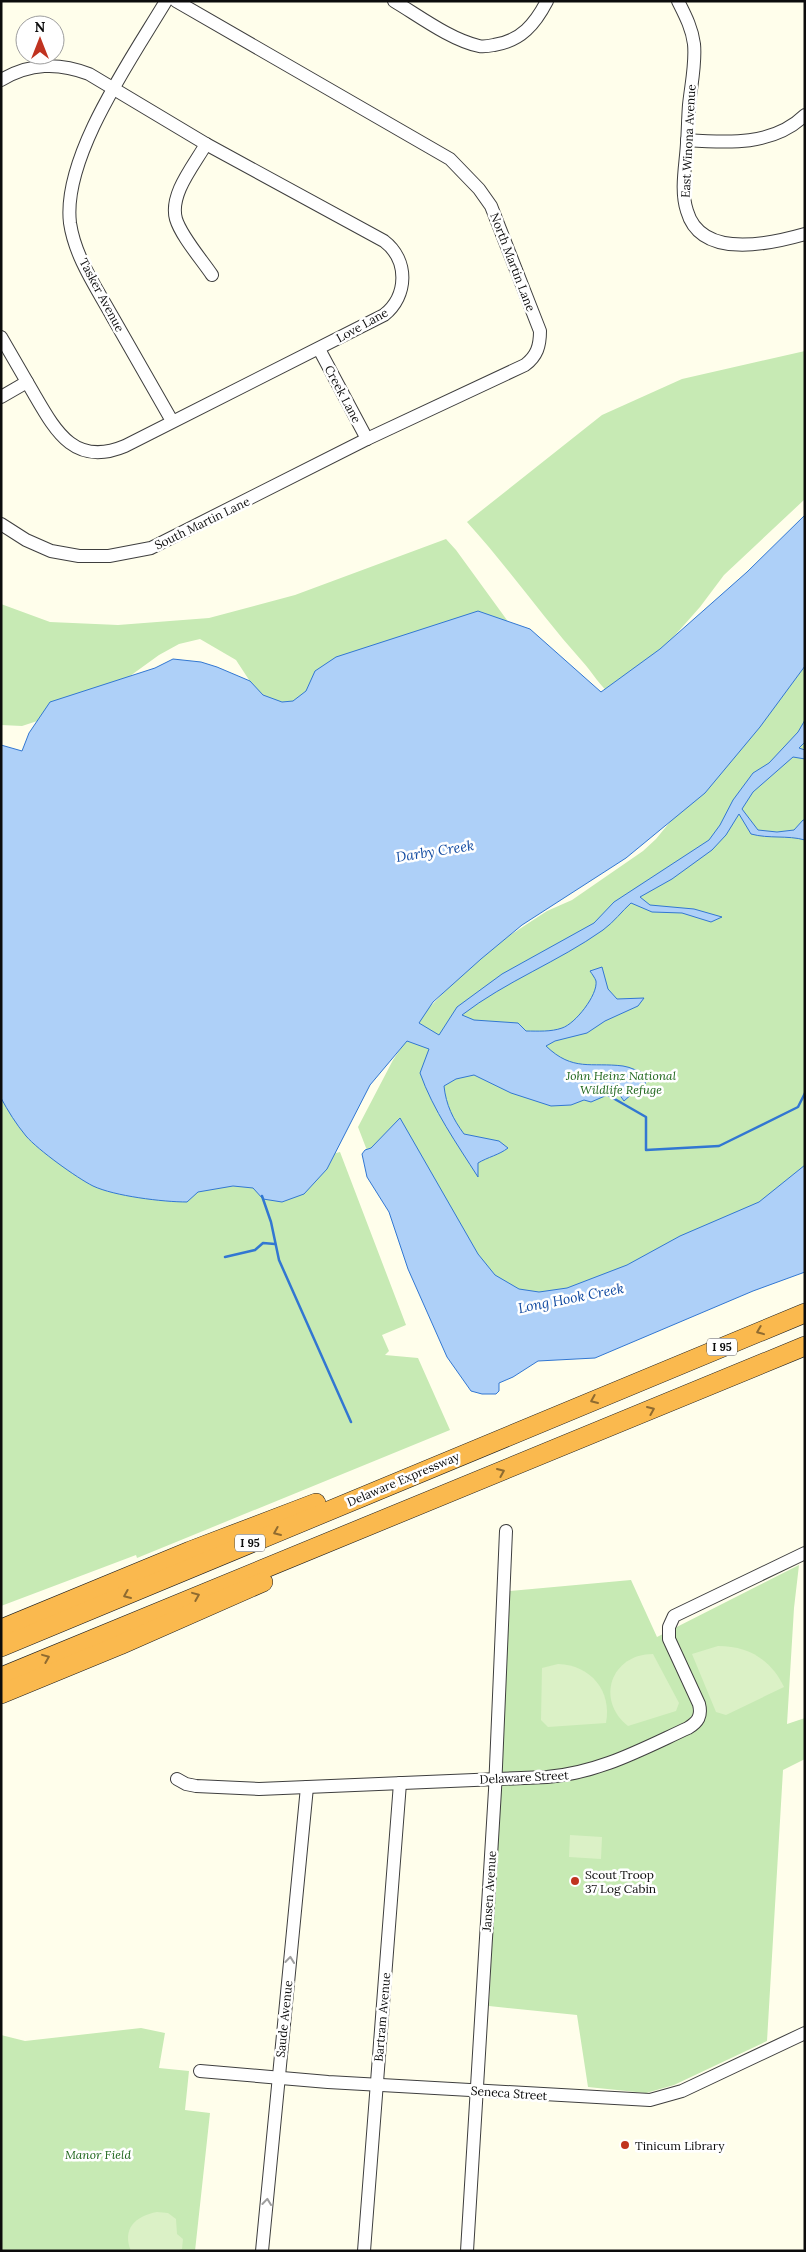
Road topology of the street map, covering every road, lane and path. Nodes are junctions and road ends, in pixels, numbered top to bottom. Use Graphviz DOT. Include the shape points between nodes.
graph roads {
  1 [pos="166,1"];
  2 [pos="176,1"];
  3 [pos="394,1"];
  4 [pos="547,1"];
  5 [pos="678,1"];
  6 [pos="1,80"];
  7 [pos="114,89"];
  8 [pos="805,115"];
  9 [pos="688,140"];
  10 [pos="206,144"];
  11 [pos="805,234"];
  12 [pos="212,275"];
  13 [pos="1,338"];
  14 [pos="319,349"];
  15 [pos="27,382"];
  16 [pos="1,397"];
  17 [pos="172,421"];
  18 [pos="367,440"];
  19 [pos="1,524"];
  20 [pos="805,1312"];
  21 [pos="805,1346"];
  22 [pos="499,1439"];
  23 [pos="456,1490"];
  24 [pos="506,1531"];
  25 [pos="802,1555"];
  26 [pos="4,1627"];
  27 [pos="1,1647"];
  28 [pos="1,1677"];
  29 [pos="24,1684"];
  30 [pos="1,1694"];
  31 [pos="1,1698"];
  32 [pos="177,1779"];
  33 [pos="496,1779"];
  34 [pos="400,1783"];
  35 [pos="307,1787"];
  36 [pos="805,2033"];
  37 [pos="200,2071"];
  38 [pos="279,2078"];
  39 [pos="376,2085"];
  40 [pos="477,2091"];
  41 [pos="262,2251"];
  42 [pos="364,2251"];
  43 [pos="467,2251"];
  1 -- 7 [label="street, Tasker Avenue"];
  2 -- 18 [label="street, North Martin Lane" via="450,159 492,206 540,331 538,352 525,365"];
  3 -- 4 [label="street" via="460,40 480,47 500,44 530,29"];
  5 -- 9 [label="street, East Winona Avenue" via="688,20 694,44"];
  6 -- 7 [label="street, Love Lane" via="26,69 48,65 72,67"];
  7 -- 10 [label="street, Love Lane"];
  7 -- 17 [label="street, Tasker Avenue" via="84,146 76,169 70,191 71,226 82,263"];
  8 -- 9 [label="street" via="783,130 758,140"];
  9 -- 11 [label="street, East Winona Avenue" via="685,204 698,229 718,241 740,245 769,243"];
  10 -- 12 [label="street" via="175,206 176,219 182,231"];
  10 -- 14 [label="street, Love Lane" via="384,241 395,252 403,284 395,306 384,316"];
  13 -- 15 [label="street, Love Lane"];
  14 -- 17 [label="street, Love Lane"];
  14 -- 18 [label="street, Creek Lane"];
  15 -- 16 [label="street"];
  15 -- 17 [label="street, Love Lane" via="57,431 80,449 96,452 114,450"];
  18 -- 19 [label="street, South Martin Lane" via="166,542 131,553 95,558 65,554 26,540"];
  20 -- 22 [label="highway, Delaware Expressway / I 95, one-way"];
  23 -- 21 [label="highway, I 95, one-way"];
  22 -- 26 [label="highway" via="278,1517"];
  22 -- 27 [label="highway, Delaware Expressway / I 95, one-way"];
  28 -- 23 [label="highway, I 95, one-way"];
  23 -- 29 [label="highway" via="359,1540"];
  24 -- 33 [label="street, Jansen Avenue"];
  25 -- 33 [label="street, Delaware Street" via="671,1619 669,1639 700,1708 696,1723 595,1769 557,1776"];
  29 -- 30 [label="highway"];
  29 -- 31 [label="highway"];
  32 -- 35 [label="street, Delaware Street" via="196,1786"];
  33 -- 34 [label="street, Delaware Street"];
  33 -- 40 [label="street, Jansen Avenue"];
  34 -- 35 [label="street, Delaware Street"];
  34 -- 39 [label="street, Bartram Avenue"];
  38 -- 35 [label="street, Saude Avenue, one-way"];
  36 -- 40 [label="street, Seneca Street" via="682,2091 656,2099"];
  37 -- 38 [label="street, Seneca Street"];
  38 -- 39 [label="street, Seneca Street"];
  41 -- 38 [label="street, Saude Avenue, one-way"];
  39 -- 40 [label="street, Seneca Street"];
  39 -- 42 [label="street, Bartram Avenue"];
  40 -- 43 [label="street, Jansen Avenue"];
}
